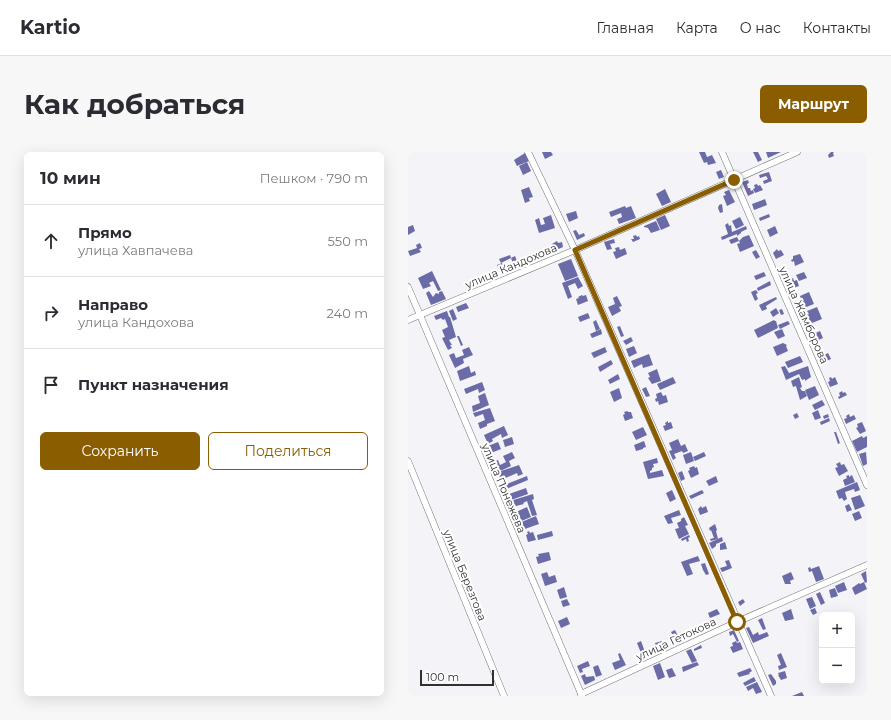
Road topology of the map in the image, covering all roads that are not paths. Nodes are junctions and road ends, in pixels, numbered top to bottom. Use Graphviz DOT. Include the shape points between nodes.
graph roads {
  1 [pos="528,152"];
  2 [pos="722,152"];
  3 [pos="798,152"];
  4 [pos="734,180"];
  5 [pos="575,250"];
  6 [pos="408,287"];
  7 [pos="420,315"];
  8 [pos="408,320"];
  9 [pos="408,461"];
  10 [pos="867,485"];
  11 [pos="867,565"];
  12 [pos="737,622"];
  13 [pos="582,695"];
  14 [pos="504,696"];
  15 [pos="771,696"];
  1 -- 5 [label="street"];
  2 -- 4 [label="street, улица Жамборова"];
  3 -- 4 [label="street, улица Кандохова"];
  4 -- 5 [label="street, улица Кандохова"];
  4 -- 10 [label="street, улица Жамборова"];
  5 -- 7 [label="street, улица Кандохова"];
  5 -- 12 [label="street"];
  6 -- 7 [label="street, улица Понежева"];
  7 -- 8 [label="street, улица Кандохова"];
  7 -- 13 [label="street, улица Понежева"];
  9 -- 14 [label="street, улица Березгова"];
  11 -- 12 [label="street, улица Гетокова"];
  12 -- 13 [label="street, улица Гетокова"];
  12 -- 15 [label="street"];
}
